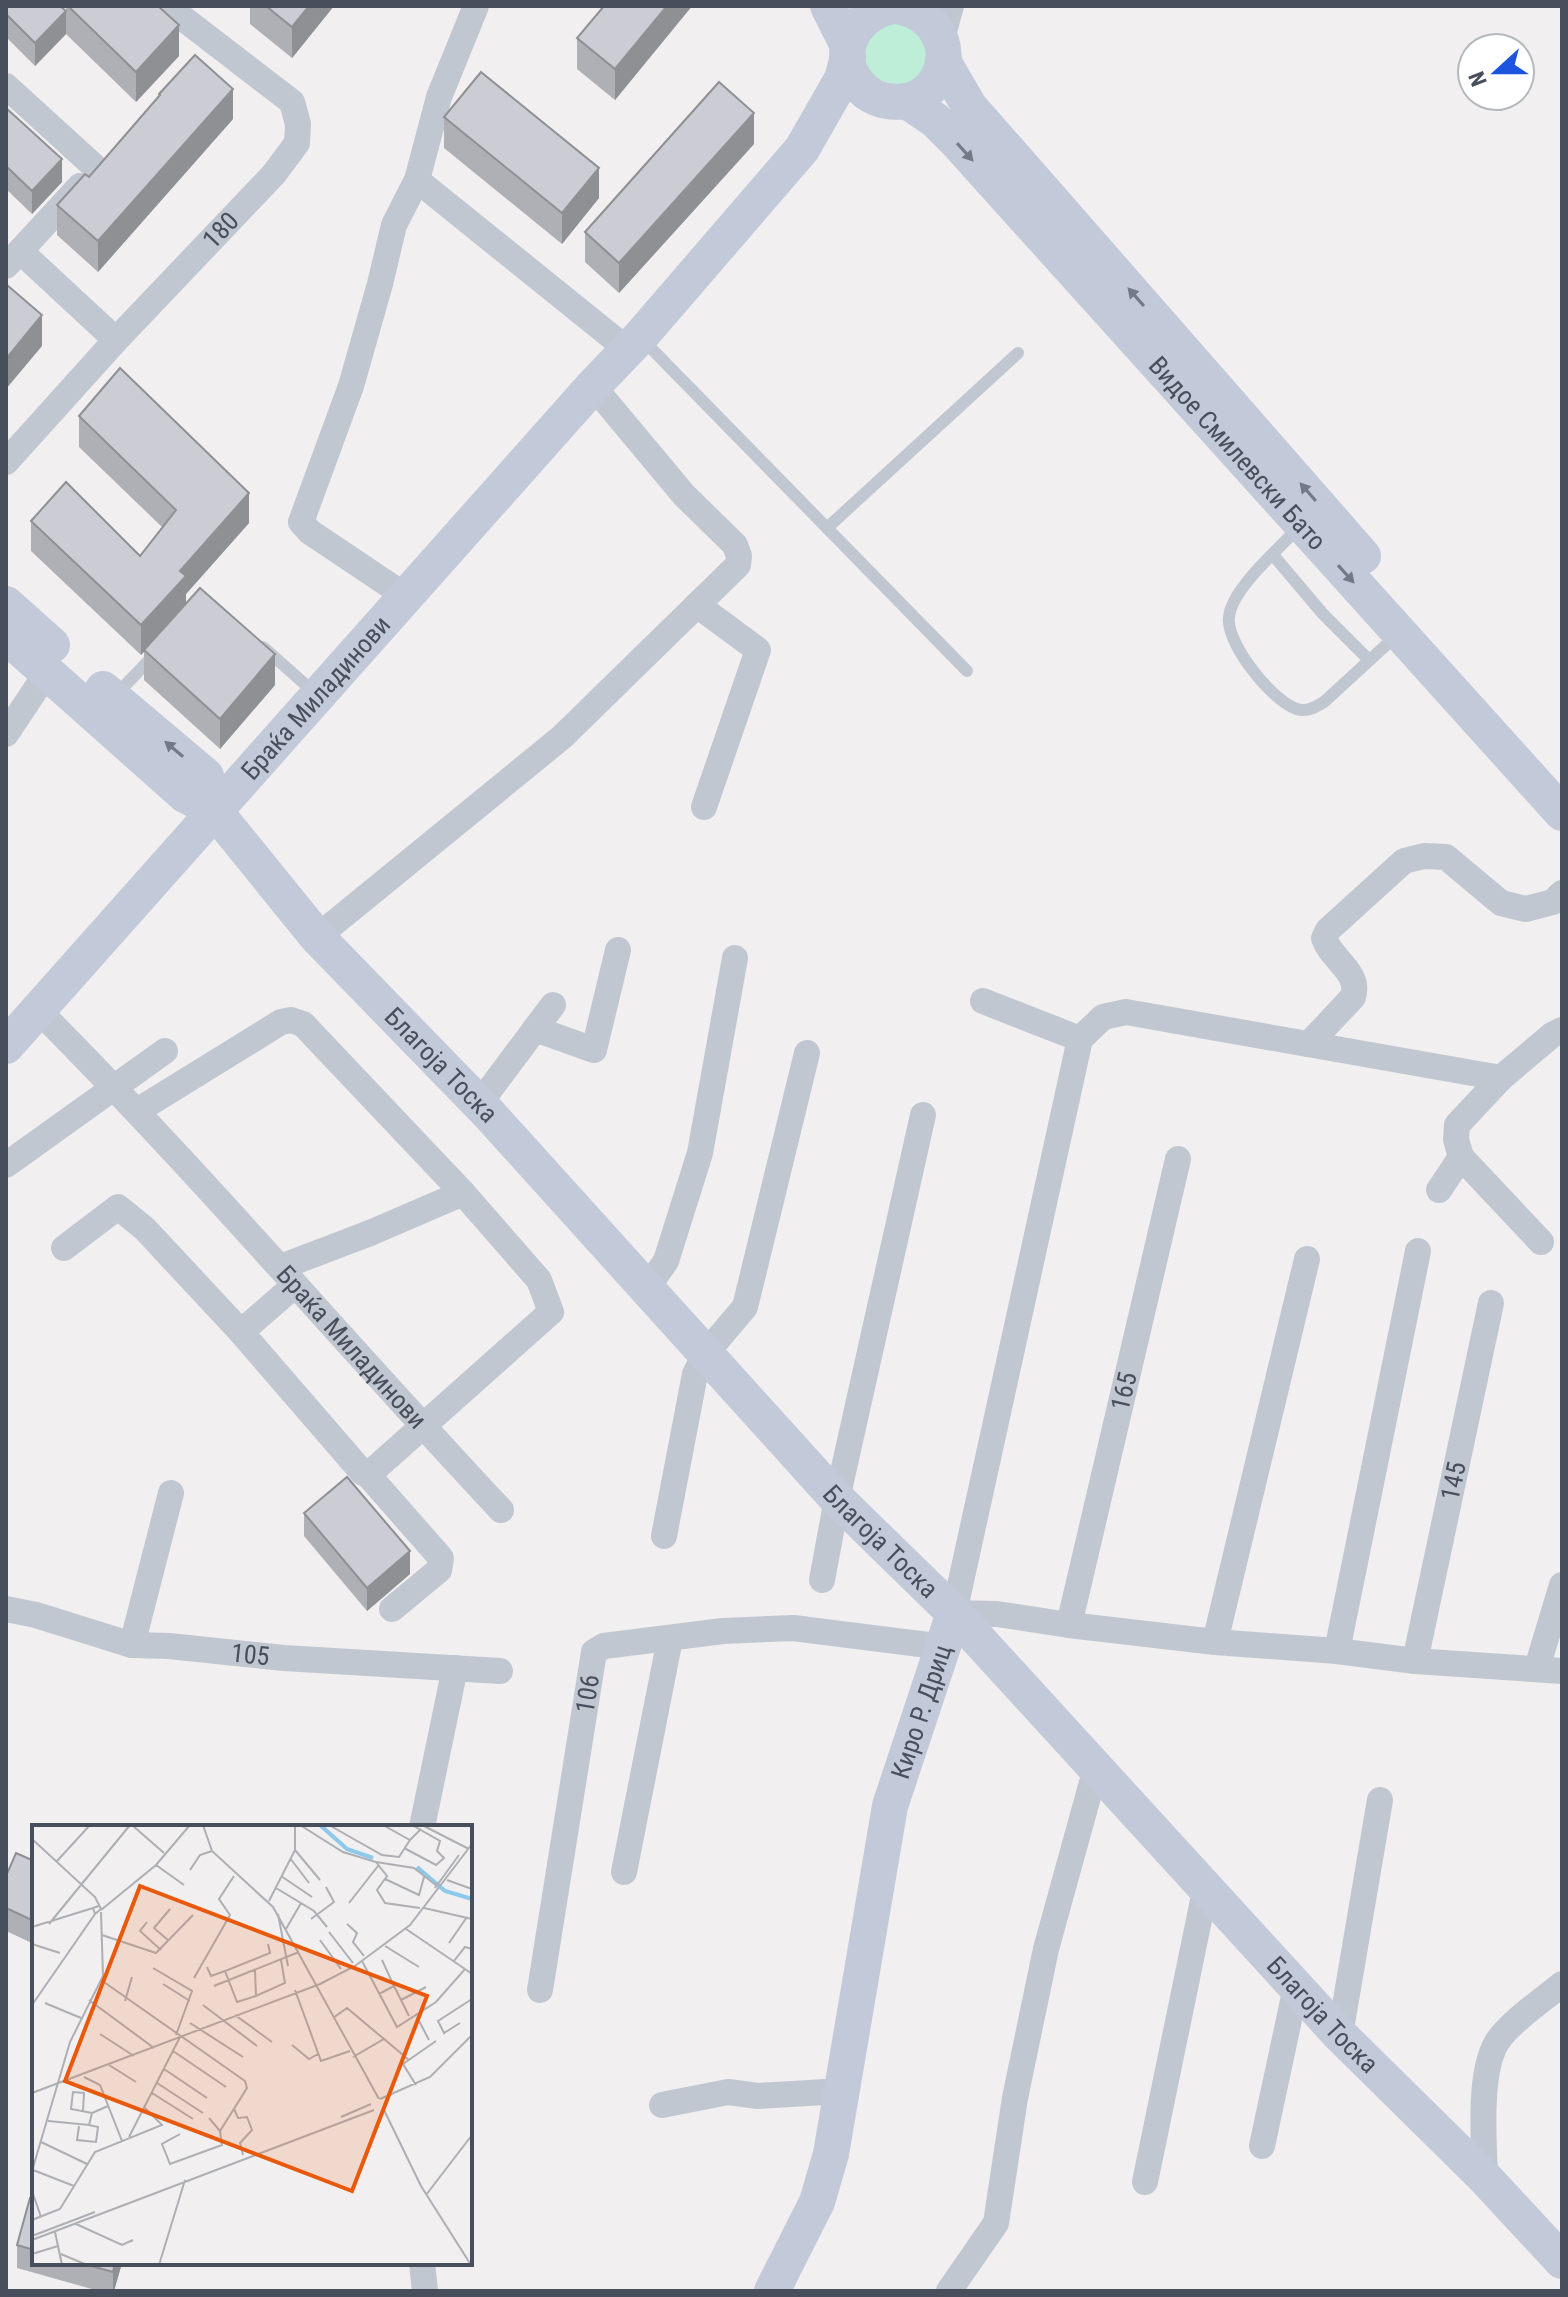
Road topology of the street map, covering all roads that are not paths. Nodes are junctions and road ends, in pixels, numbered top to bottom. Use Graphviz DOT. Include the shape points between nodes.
graph roads {
  1 [pos="476,6"];
  2 [pos="828,6"];
  3 [pos="895,6"];
  4 [pos="904,6"];
  5 [pos="951,6"];
  6 [pos="176,9"];
  7 [pos="848,51"];
  8 [pos="943,56"];
  9 [pos="6,86"];
  10 [pos="896,101"];
  11 [pos="117,146"];
  12 [pos="802,149"];
  13 [pos="96,168"];
  14 [pos="417,180"];
  15 [pos="13,254"];
  16 [pos="116,340"];
  17 [pos="634,344"];
  18 [pos="1018,353"];
  19 [pos="593,386"];
  20 [pos="6,462"];
  21 [pos="1301,524"];
  22 [pos="827,528"];
  23 [pos="1273,555"];
  24 [pos="407,597"];
  25 [pos="6,604"];
  26 [pos="697,605"];
  27 [pos="1399,632"];
  28 [pos="249,634"];
  29 [pos="6,636"];
  30 [pos="162,646"];
  31 [pos="1369,660"];
  32 [pos="48,671"];
  33 [pos="967,671"];
  34 [pos="318,695"];
  35 [pos="113,699"];
  36 [pos="6,734"];
  37 [pos="1562,783"];
  38 [pos="704,807"];
  39 [pos="214,810"];
  40 [pos="1562,813"];
  41 [pos="1562,893"];
  42 [pos="317,937"];
  43 [pos="618,950"];
  44 [pos="735,958"];
  45 [pos="983,1001"];
  46 [pos="553,1005"];
  47 [pos="37,1009"];
  48 [pos="535,1029"];
  49 [pos="1562,1030"];
  50 [pos="1080,1039"];
  51 [pos="1309,1044"];
  52 [pos="6,1046"];
  53 [pos="165,1051"];
  54 [pos="807,1053"];
  55 [pos="1501,1078"];
  56 [pos="116,1088"];
  57 [pos="479,1104"];
  58 [pos="137,1111"];
  59 [pos="923,1115"];
  60 [pos="1461,1157"];
  61 [pos="1178,1159"];
  62 [pos="6,1165"];
  63 [pos="1439,1190"];
  64 [pos="463,1193"];
  65 [pos="1541,1242"];
  66 [pos="64,1248"];
  67 [pos="1418,1251"];
  68 [pos="1307,1259"];
  69 [pos="288,1276"];
  70 [pos="647,1288"];
  71 [pos="1491,1303"];
  72 [pos="241,1332"];
  73 [pos="706,1353"];
  74 [pos="424,1427"];
  75 [pos="368,1475"];
  76 [pos="171,1493"];
  77 [pos="837,1499"];
  78 [pos="501,1510"];
  79 [pos="664,1536"];
  80 [pos="822,1580"];
  81 [pos="1562,1585"];
  82 [pos="6,1609"];
  83 [pos="392,1609"];
  84 [pos="954,1613"];
  85 [pos="1069,1625"];
  86 [pos="670,1639"];
  87 [pos="1215,1642"];
  88 [pos="132,1645"];
  89 [pos="944,1647"];
  90 [pos="1337,1651"];
  91 [pos="1415,1661"];
  92 [pos="455,1668"];
  93 [pos="1550,1669"];
  94 [pos="500,1671"];
  95 [pos="1096,1768"];
  96 [pos="1380,1800"];
  97 [pos="422,1825"];
  98 [pos="624,1872"];
  99 [pos="1206,1886"];
  100 [pos="1562,1984"];
  101 [pos="1296,1987"];
  102 [pos="540,1990"];
  103 [pos="1340,2035"];
  104 [pos="842,2091"];
  105 [pos="662,2105"];
  106 [pos="1262,2146"];
  107 [pos="1485,2178"];
  108 [pos="1145,2182"];
  109 [pos="1562,2259"];
  110 [pos="422,2265"];
  111 [pos="425,2291"];
  112 [pos="772,2291"];
  113 [pos="949,2291"];
  1 -- 14 [label="street" via="439,97"];
  2 -- 7 [label="street"];
  3 -- 4 [label="street"];
  3 -- 7 [label="street" via="870,13 860,22"];
  4 -- 8 [label="street" via="931,22 940,35"];
  5 -- 8 [label="street"];
  6 -- 16 [label="street, 180" via="292,102 297,143 274,174"];
  7 -- 10 [label="street" via="859,86"];
  7 -- 12 [label="street" via="842,79"];
  8 -- 10 [label="street" via="937,79 924,93"];
  37 -- 8 [label="street, Видое Смилевски Бато, one-way" via="969,106"];
  9 -- 13 [label="street"];
  10 -- 12 [label="street" via="844,115"];
  10 -- 21 [label="street, Видое Смилевски Бато, one-way" via="935,120 956,141"];
  11 -- 13 [label="street"];
  12 -- 17 [label="street, Браќа Миладинови"];
  13 -- 15 [label="street"];
  14 -- 17 [label="street"];
  14 -- 24 [label="street" via="394,225 351,386 301,522"];
  15 -- 16 [label="street"];
  16 -- 20 [label="street, 180"];
  17 -- 19 [label="street, Браќа Миладинови"];
  17 -- 22 [label="lane"];
  18 -- 22 [label="lane"];
  19 -- 24 [label="street, Браќа Миладинови"];
  19 -- 26 [label="street" via="684,495 735,545 738,565"];
  21 -- 23 [label="lane"];
  21 -- 27 [label="street, Видое Смилевски Бато, one-way"];
  22 -- 33 [label="lane"];
  23 -- 31 [label="lane"];
  23 -- 31 [label="lane" via="1237,595 1228,617 1239,652 1282,702 1300,710 1313,708"];
  24 -- 34 [label="street, Браќа Миладинови"];
  25 -- 35 [label="street, Благоја Тоска"];
  26 -- 38 [label="street" via="758,650"];
  26 -- 42 [label="street" via="562,737"];
  27 -- 31 [label="lane"];
  27 -- 40 [label="street, Видое Смилевски Бато"];
  28 -- 34 [label="lane"];
  29 -- 32 [label="street, Благоја Тоска"];
  30 -- 35 [label="lane"];
  32 -- 36 [label="street"];
  32 -- 39 [label="street, Благоја Тоска" via="185,795"];
  34 -- 39 [label="street, Браќа Миладинови"];
  39 -- 35 [label="street, Благоја Тоска, one-way" via="206,776"];
  39 -- 42 [label="street, Благоја Тоска"];
  39 -- 47 [label="street, Браќа Миладинови"];
  41 -- 51 [label="street" via="1553,902 1526,909 1501,903 1446,857 1404,861 1328,930 1326,946 1356,988"];
  42 -- 57 [label="street, Благоја Тоска"];
  43 -- 48 [label="street" via="594,1050"];
  44 -- 70 [label="street" via="700,1153 666,1261"];
  45 -- 50 [label="street"];
  46 -- 48 [label="street"];
  47 -- 52 [label="street, Браќа Миладинови"];
  47 -- 56 [label="street, Браќа Миладинови"];
  48 -- 57 [label="street"];
  49 -- 55 [label="street"];
  50 -- 51 [label="street" via="1103,1017 1126,1012"];
  50 -- 84 [label="street, Киро Р. Дриц"];
  51 -- 55 [label="street"];
  53 -- 56 [label="street"];
  54 -- 73 [label="street" via="745,1307"];
  55 -- 60 [label="street" via="1457,1125"];
  56 -- 58 [label="street, Браќа Миладинови"];
  56 -- 62 [label="street"];
  57 -- 70 [label="street, Благоја Тоска"];
  58 -- 64 [label="street" via="291,1020 303,1024"];
  58 -- 69 [label="street, Браќа Миладинови"];
  59 -- 77 [label="street"];
  60 -- 63 [label="street"];
  60 -- 65 [label="street"];
  61 -- 85 [label="street, 165"];
  64 -- 69 [label="street"];
  64 -- 74 [label="street" via="539,1280 551,1312"];
  66 -- 72 [label="street" via="118,1207"];
  67 -- 90 [label="street"];
  68 -- 87 [label="street"];
  69 -- 72 [label="street"];
  69 -- 74 [label="street, Браќа Миладинови"];
  70 -- 73 [label="street, Благоја Тоска"];
  71 -- 91 [label="street, 145"];
  72 -- 75 [label="street"];
  73 -- 77 [label="street, Благоја Тоска"];
  73 -- 79 [label="street" via="695,1374"];
  74 -- 75 [label="street"];
  74 -- 78 [label="street, Браќа Миладинови"];
  75 -- 83 [label="street" via="441,1558 439,1570"];
  76 -- 88 [label="street"];
  77 -- 80 [label="street"];
  77 -- 84 [label="street, Благоја Тоска"];
  81 -- 93 [label="street"];
  82 -- 88 [label="street, 105"];
  84 -- 85 [label="street"];
  84 -- 89 [label="street, Киро Р. Дриц"];
  84 -- 95 [label="street, Благоја Тоска"];
  85 -- 87 [label="street"];
  86 -- 89 [label="street, 106" via="793,1628"];
  86 -- 98 [label="street"];
  86 -- 102 [label="street, 106" via="604,1646 594,1652"];
  87 -- 90 [label="street"];
  88 -- 92 [label="street, 105"];
  89 -- 104 [label="street, Киро Р. Дриц" via="890,1806"];
  90 -- 91 [label="street"];
  91 -- 93 [label="street"];
  92 -- 94 [label="street, 105"];
  92 -- 97 [label="street"];
  95 -- 99 [label="street, Благоја Тоска"];
  95 -- 113 [label="street" via="1046,1949 996,2223"];
  96 -- 103 [label="street"];
  99 -- 101 [label="street, Благоја Тоска"];
  99 -- 108 [label="street"];
  100 -- 107 [label="street" via="1497,2042 1484,2102"];
  101 -- 103 [label="street, Благоја Тоска"];
  101 -- 106 [label="street"];
  103 -- 107 [label="street, Благоја Тоска"];
  104 -- 105 [label="street" via="758,2096 728,2092"];
  104 -- 112 [label="street, Киро Р. Дриц" via="817,2202"];
  107 -- 109 [label="street, Благоја Тоска"];
  110 -- 111 [label="street"];
}
